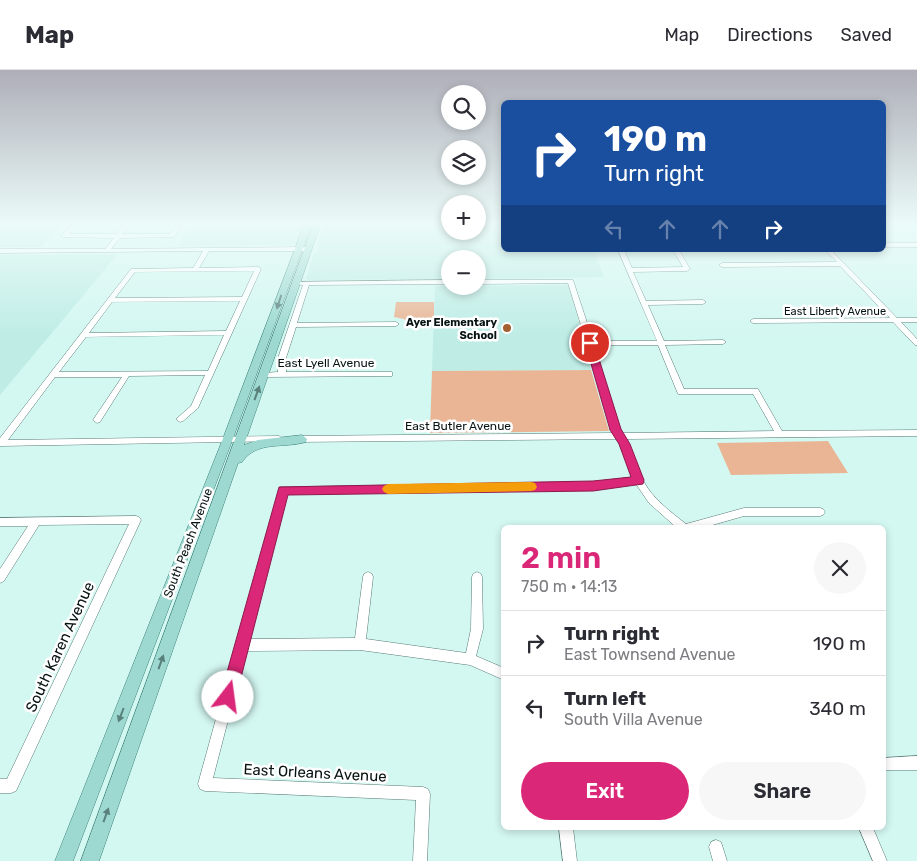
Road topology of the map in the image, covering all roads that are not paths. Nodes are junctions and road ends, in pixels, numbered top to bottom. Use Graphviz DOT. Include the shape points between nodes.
graph roads {
  1 [pos="201,260"];
  2 [pos="295,260"];
  3 [pos="307,260"];
  4 [pos="626,260"];
  5 [pos="682,260"];
  6 [pos="837,260"];
  7 [pos="841,264"];
  8 [pos="722,265"];
  9 [pos="293,266"];
  10 [pos="194,270"];
  11 [pos="630,270"];
  12 [pos="571,281"];
  13 [pos="441,282"];
  14 [pos="486,282"];
  15 [pos="302,283"];
  16 [pos="244,299"];
  17 [pos="111,300"];
  18 [pos="703,302"];
  19 [pos="645,303"];
  20 [pos="896,320"];
  21 [pos="917,320"];
  22 [pos="753,321"];
  23 [pos="396,324"];
  24 [pos="292,325"];
  25 [pos="228,333"];
  26 [pos="84,334"];
  27 [pos="722,342"];
  28 [pos="590,343"];
  29 [pos="662,343"];
  30 [pos="917,343"];
  31 [pos="210,373"];
  32 [pos="127,374"];
  33 [pos="282,374"];
  34 [pos="390,374"];
  35 [pos="53,375"];
  36 [pos="263,375"];
  37 [pos="180,419"];
  38 [pos="98,420"];
  39 [pos="917,433"];
  40 [pos="780,435"];
  41 [pos="620,437"];
  42 [pos="302,439"];
  43 [pos="234,440"];
  44 [pos="0,443"];
  45 [pos="638,480"];
  46 [pos="224,485"];
  47 [pos="820,512"];
  48 [pos="0,522"];
  49 [pos="36,522"];
  50 [pos="681,525"];
  51 [pos="696,525"];
  52 [pos="477,576"];
  53 [pos="368,577"];
  54 [pos="0,578"];
  55 [pos="360,644"];
  56 [pos="242,645"];
  57 [pos="470,659"];
  58 [pos="501,673"];
  59 [pos="917,763"];
  60 [pos="886,764"];
  61 [pos="100,769"];
  62 [pos="6,786"];
  63 [pos="566,830"];
  64 [pos="867,830"];
  65 [pos="64,861"];
  66 [pos="71,861"];
  67 [pos="90,861"];
  68 [pos="420,861"];
  69 [pos="570,861"];
  70 [pos="880,861"];
  1 -- 10 [label="street"];
  2 -- 9 [label="main road, South Peach Avenue"];
  3 -- 15 [label="main road, South Peach Avenue"];
  4 -- 11 [label="street"];
  5 -- 11 [label="street" via="687,269"];
  6 -- 7 [label="street"];
  7 -- 8 [label="street"];
  7 -- 20 [label="street"];
  9 -- 15 [label="main road" via="291,281"];
  9 -- 43 [label="main road, South Peach Avenue, one-way"];
  10 -- 16 [label="street" via="258,270"];
  10 -- 17 [label="street" via="133,270"];
  11 -- 19 [label="street"];
  12 -- 14 [label="street"];
  12 -- 28 [label="street"];
  13 -- 15 [label="street"];
  15 -- 24 [label="street, South Peach Avenue"];
  15 -- 36 [label="main road, South Peach Avenue"];
  16 -- 17 [label="street"];
  16 -- 25 [label="street"];
  17 -- 26 [label="street"];
  18 -- 19 [label="street"];
  19 -- 29 [label="street"];
  20 -- 21 [label="street, East Liberty Avenue"];
  20 -- 22 [label="street, East Liberty Avenue"];
  20 -- 30 [label="street"];
  23 -- 24 [label="street"];
  24 -- 33 [label="street, South Peach Avenue" via="282,358"];
  25 -- 26 [label="street"];
  25 -- 31 [label="street"];
  26 -- 35 [label="street"];
  27 -- 29 [label="street"];
  28 -- 29 [label="street"];
  28 -- 41 [label="street"];
  29 -- 40 [label="street" via="681,392 755,391"];
  31 -- 32 [label="street"];
  31 -- 37 [label="street" via="194,408"];
  32 -- 35 [label="street"];
  32 -- 38 [label="street"];
  33 -- 34 [label="street, East Lyell Avenue"];
  33 -- 36 [label="street, East Lyell Avenue"];
  35 -- 44 [label="street"];
  43 -- 36 [label="main road, South Peach Avenue, one-way"];
  39 -- 40 [label="street, East Butler Avenue"];
  40 -- 41 [label="street, East Butler Avenue"];
  41 -- 42 [label="street, East Butler Avenue"];
  41 -- 45 [label="street"];
  42 -- 43 [label="street, East Butler Avenue"];
  42 -- 46 [label="main road" via="249,446 241,453"];
  43 -- 44 [label="street, East Butler Avenue"];
  43 -- 46 [label="main road, South Peach Avenue"];
  43 -- 61 [label="main road, South Peach Avenue, one-way"];
  45 -- 50 [label="street" via="661,509"];
  45 -- 56 [label="street" via="593,486 283,490"];
  67 -- 46 [label="main road, South Peach Avenue, one-way"];
  47 -- 51 [label="street" via="744,512"];
  48 -- 49 [label="street"];
  49 -- 54 [label="street"];
  49 -- 62 [label="street, South Karen Avenue" via="136,520"];
  52 -- 57 [label="street" via="477,629"];
  53 -- 55 [label="street"];
  55 -- 56 [label="street"];
  55 -- 57 [label="street"];
  56 -- 68 [label="street, East Orleans Avenue" via="205,784 423,794"];
  57 -- 58 [label="street"];
  59 -- 60 [label="street"];
  61 -- 65 [label="main road, South Peach Avenue"];
  61 -- 66 [label="main road"];
  63 -- 69 [label="street"];
  64 -- 70 [label="street"];
}
